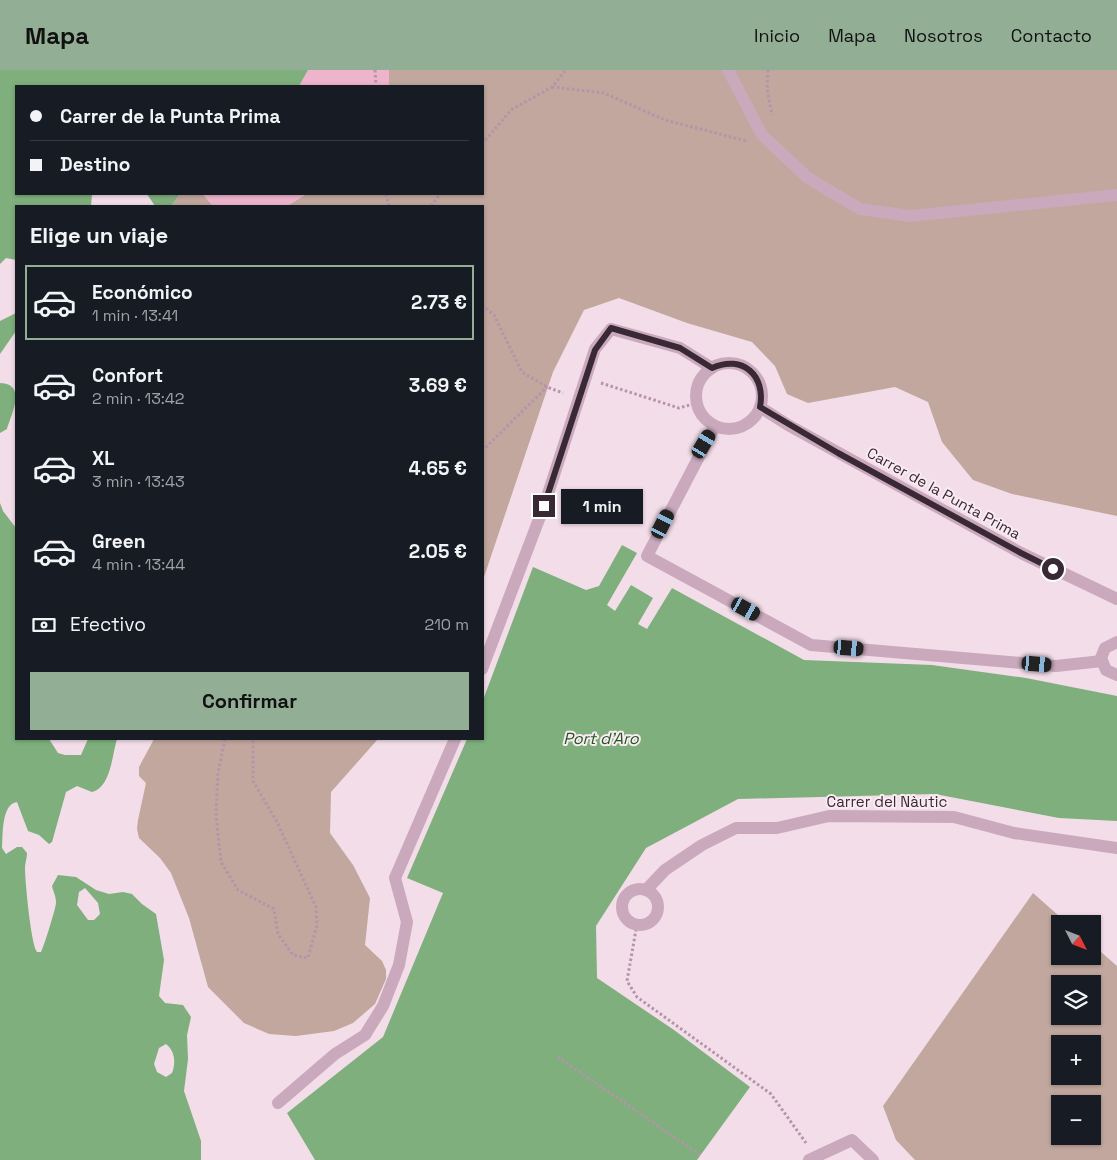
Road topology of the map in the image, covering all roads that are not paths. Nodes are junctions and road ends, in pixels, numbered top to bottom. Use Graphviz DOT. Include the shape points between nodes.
graph roads {
  1 [pos="728,70"];
  2 [pos="1117,195"];
  3 [pos="712,368"];
  4 [pos="760,407"];
  5 [pos="715,426"];
  6 [pos="1117,599"];
  7 [pos="1117,642"];
  8 [pos="1102,661"];
  9 [pos="484,664"];
  10 [pos="1117,675"];
  11 [pos="455,740"];
  12 [pos="1117,848"];
  13 [pos="646,890"];
  14 [pos="278,1103"];
  15 [pos="809,1160"];
  16 [pos="873,1160"];
  1 -- 2 [label="street" via="762,135 808,178 860,209 910,216"];
  3 -- 4 [label="street" via="729,363 746,368 761,389"];
  3 -- 5 [label="street" via="699,383 697,403 703,416"];
  3 -- 9 [label="street" via="680,348 611,328 595,350 544,506"];
  4 -- 5 [label="street" via="752,420 744,425 729,429"];
  4 -- 6 [label="street, Carrer de la Punta Prima" via="1021,553"];
  5 -- 8 [label="street" via="647,556 811,645 1056,666"];
  7 -- 8 [label="street" via="1105,648"];
  8 -- 10 [label="street" via="1108,672"];
  11 -- 14 [label="street" via="395,878 407,922 399,965 383,1006 364,1035"];
  12 -- 13 [label="street, Carrer del Nàutic" via="1014,833 954,817 829,816 776,828 736,828 664,870"];
  13 -- 13 [label="street, Carrer del Nàutic" via="654,895 658,904 652,921 644,925 626,919 622,910 628,893"];
  15 -- 16 [label="street" via="852,1140"];
}
